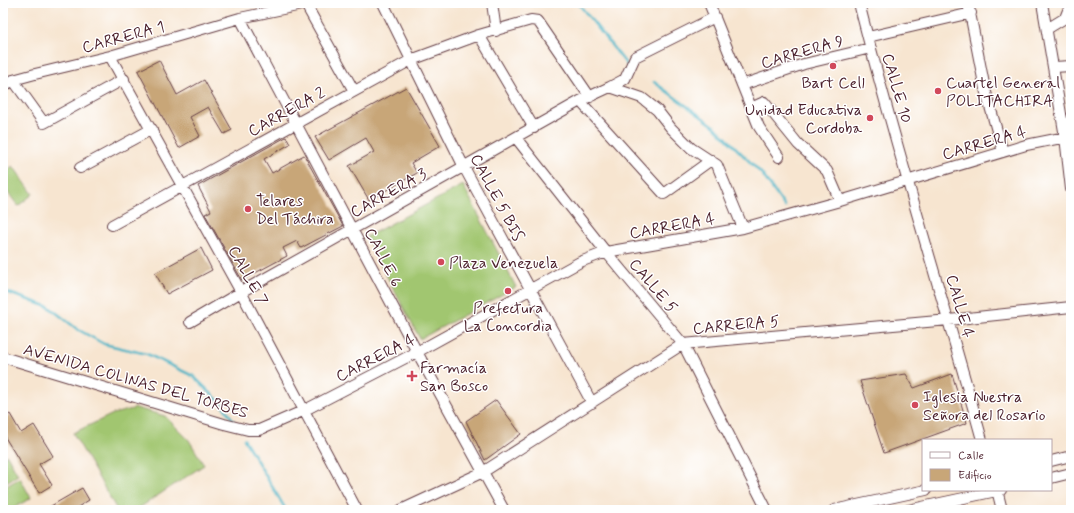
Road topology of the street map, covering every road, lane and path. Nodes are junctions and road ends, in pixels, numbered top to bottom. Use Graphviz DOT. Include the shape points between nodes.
graph roads {
  1 [pos="307,3"];
  2 [pos="383,3"];
  3 [pos="492,3"];
  4 [pos="709,3"];
  5 [pos="859,3"];
  6 [pos="1042,3"];
  7 [pos="1071,3"];
  8 [pos="970,8"];
  9 [pos="716,17"];
  10 [pos="240,18"];
  11 [pos="1068,18"];
  12 [pos="1047,29"];
  13 [pos="496,31"];
  14 [pos="479,35"];
  15 [pos="868,37"];
  16 [pos="871,48"];
  17 [pos="110,56"];
  18 [pos="411,60"];
  19 [pos="1071,66"];
  20 [pos="1054,67"];
  21 [pos="124,79"];
  22 [pos="13,80"];
  23 [pos="742,85"];
  24 [pos="3,87"];
  25 [pos="610,87"];
  26 [pos="354,91"];
  27 [pos="590,97"];
  28 [pos="580,101"];
  29 [pos="751,108"];
  30 [pos="296,122"];
  31 [pos="534,128"];
  32 [pos="152,129"];
  33 [pos="1068,137"];
  34 [pos="516,138"];
  35 [pos="1003,152"];
  36 [pos="779,157"];
  37 [pos="711,160"];
  38 [pos="464,167"];
  39 [pos="80,168"];
  40 [pos="908,180"];
  41 [pos="182,186"];
  42 [pos="1071,189"];
  43 [pos="840,201"];
  44 [pos="112,225"];
  45 [pos="743,228"];
  46 [pos="353,230"];
  47 [pos="606,252"];
  48 [pos="530,289"];
  49 [pos="241,292"];
  50 [pos="1071,307"];
  51 [pos="949,320"];
  52 [pos="190,322"];
  53 [pos="683,344"];
  54 [pos="417,352"];
  55 [pos="3,357"];
  56 [pos="592,403"];
  57 [pos="305,410"];
  58 [pos="982,439"];
  59 [pos="1071,456"];
  60 [pos="1052,461"];
  61 [pos="483,472"];
  62 [pos="1071,473"];
  63 [pos="1052,478"];
  64 [pos="922,491"];
  65 [pos="994,491"];
  66 [pos="998,491"];
  67 [pos="357,510"];
  68 [pos="401,510"];
  69 [pos="504,510"];
  70 [pos="767,510"];
  71 [pos="834,510"];
  72 [pos="908,510"];
  73 [pos="1002,510"];
  1 -- 10 [label="street, CARRERA 1"];
  1 -- 26 [label="street"];
  2 -- 18 [label="street, CALLE 5 BIS"];
  3 -- 13 [label="street"];
  4 -- 9 [label="street"];
  5 -- 15 [label="street, CALLE 10"];
  6 -- 12 [label="street"];
  7 -- 11 [label="street"];
  8 -- 15 [label="street"];
  8 -- 35 [label="street" via="985,89"];
  9 -- 23 [label="street"];
  9 -- 25 [label="street, CARRERA 3" via="635,57 625,79"];
  10 -- 17 [label="street, CARRERA 1"];
  10 -- 30 [label="street, CALLE 6"];
  11 -- 12 [label="street"];
  12 -- 20 [label="street"];
  13 -- 14 [label="street, CARRERA 2"];
  13 -- 27 [label="street, CARRERA 2" via="530,20 538,20"];
  14 -- 18 [label="street, CARRERA 2"];
  14 -- 31 [label="street"];
  15 -- 16 [label="street, CALLE 10"];
  16 -- 23 [label="street, CARRERA 9" via="804,64"];
  16 -- 40 [label="street, CALLE 10"];
  17 -- 21 [label="street, CALLE 7"];
  17 -- 22 [label="street, CARRERA 1"];
  18 -- 26 [label="street, CARRERA 2"];
  18 -- 38 [label="street, CALLE 5 BIS"];
  19 -- 20 [label="street"];
  20 -- 33 [label="street"];
  21 -- 22 [label="street" via="44,123"];
  21 -- 32 [label="street, CALLE 7"];
  22 -- 24 [label="street"];
  23 -- 29 [label="street"];
  25 -- 27 [label="street, CARRERA 3"];
  25 -- 37 [label="street" via="642,98 657,110 691,148"];
  26 -- 30 [label="street, CARRERA 2"];
  27 -- 28 [label="street, CARRERA 3"];
  28 -- 31 [label="street, CARRERA 3"];
  28 -- 37 [label="street" via="664,194"];
  29 -- 36 [label="street" via="759,127"];
  29 -- 43 [label="street" via="764,102 798,144 827,171"];
  30 -- 41 [label="street, CARRERA 2"];
  30 -- 46 [label="street, CALLE 6"];
  31 -- 34 [label="street, CARRERA 3"];
  32 -- 39 [label="street"];
  32 -- 41 [label="street, CALLE 7"];
  33 -- 35 [label="street, CARRERA 4"];
  33 -- 42 [label="street"];
  34 -- 38 [label="street, CARRERA 3"];
  34 -- 47 [label="street, CALLE 5"];
  35 -- 40 [label="street, CARRERA 4"];
  37 -- 45 [label="street" via="717,165"];
  38 -- 46 [label="street, CARRERA 3"];
  38 -- 48 [label="street, CALLE 5 BIS"];
  40 -- 43 [label="street, CARRERA 4"];
  40 -- 51 [label="street, CALLE 4"];
  41 -- 44 [label="street, CARRERA 2"];
  41 -- 49 [label="street, CALLE 7"];
  43 -- 45 [label="street, CARRERA 4"];
  45 -- 47 [label="street, CARRERA 4"];
  46 -- 49 [label="street, CARRERA 3"];
  46 -- 54 [label="street, CALLE 6"];
  47 -- 48 [label="street, CARRERA 4" via="580,262"];
  47 -- 53 [label="street, CALLE 5"];
  48 -- 54 [label="street, CARRERA 4"];
  48 -- 56 [label="street, CALLE 5 BIS"];
  49 -- 52 [label="street, CARRERA 3"];
  49 -- 57 [label="street, CALLE 7"];
  50 -- 51 [label="street, CARRERA 5"];
  51 -- 53 [label="street, CARRERA 5"];
  51 -- 58 [label="street, CALLE 4"];
  53 -- 56 [label="street, CARRERA 5"];
  53 -- 70 [label="street, CALLE 5"];
  54 -- 57 [label="street, CARRERA 4"];
  54 -- 61 [label="street, CALLE 6"];
  55 -- 57 [label="street, AVENIDA COLINAS DEL TORBES" via="248,430 259,430"];
  56 -- 61 [label="street, CARRERA 5"];
  57 -- 67 [label="street, CALLE 7"];
  59 -- 60 [label="street"];
  61 -- 68 [label="street, CARRERA 5"];
  61 -- 69 [label="street, CALLE 6"];
  62 -- 63 [label="street"];
  64 -- 71 [label="street"];
  65 -- 72 [label="street"];
  66 -- 73 [label="street"];
}
